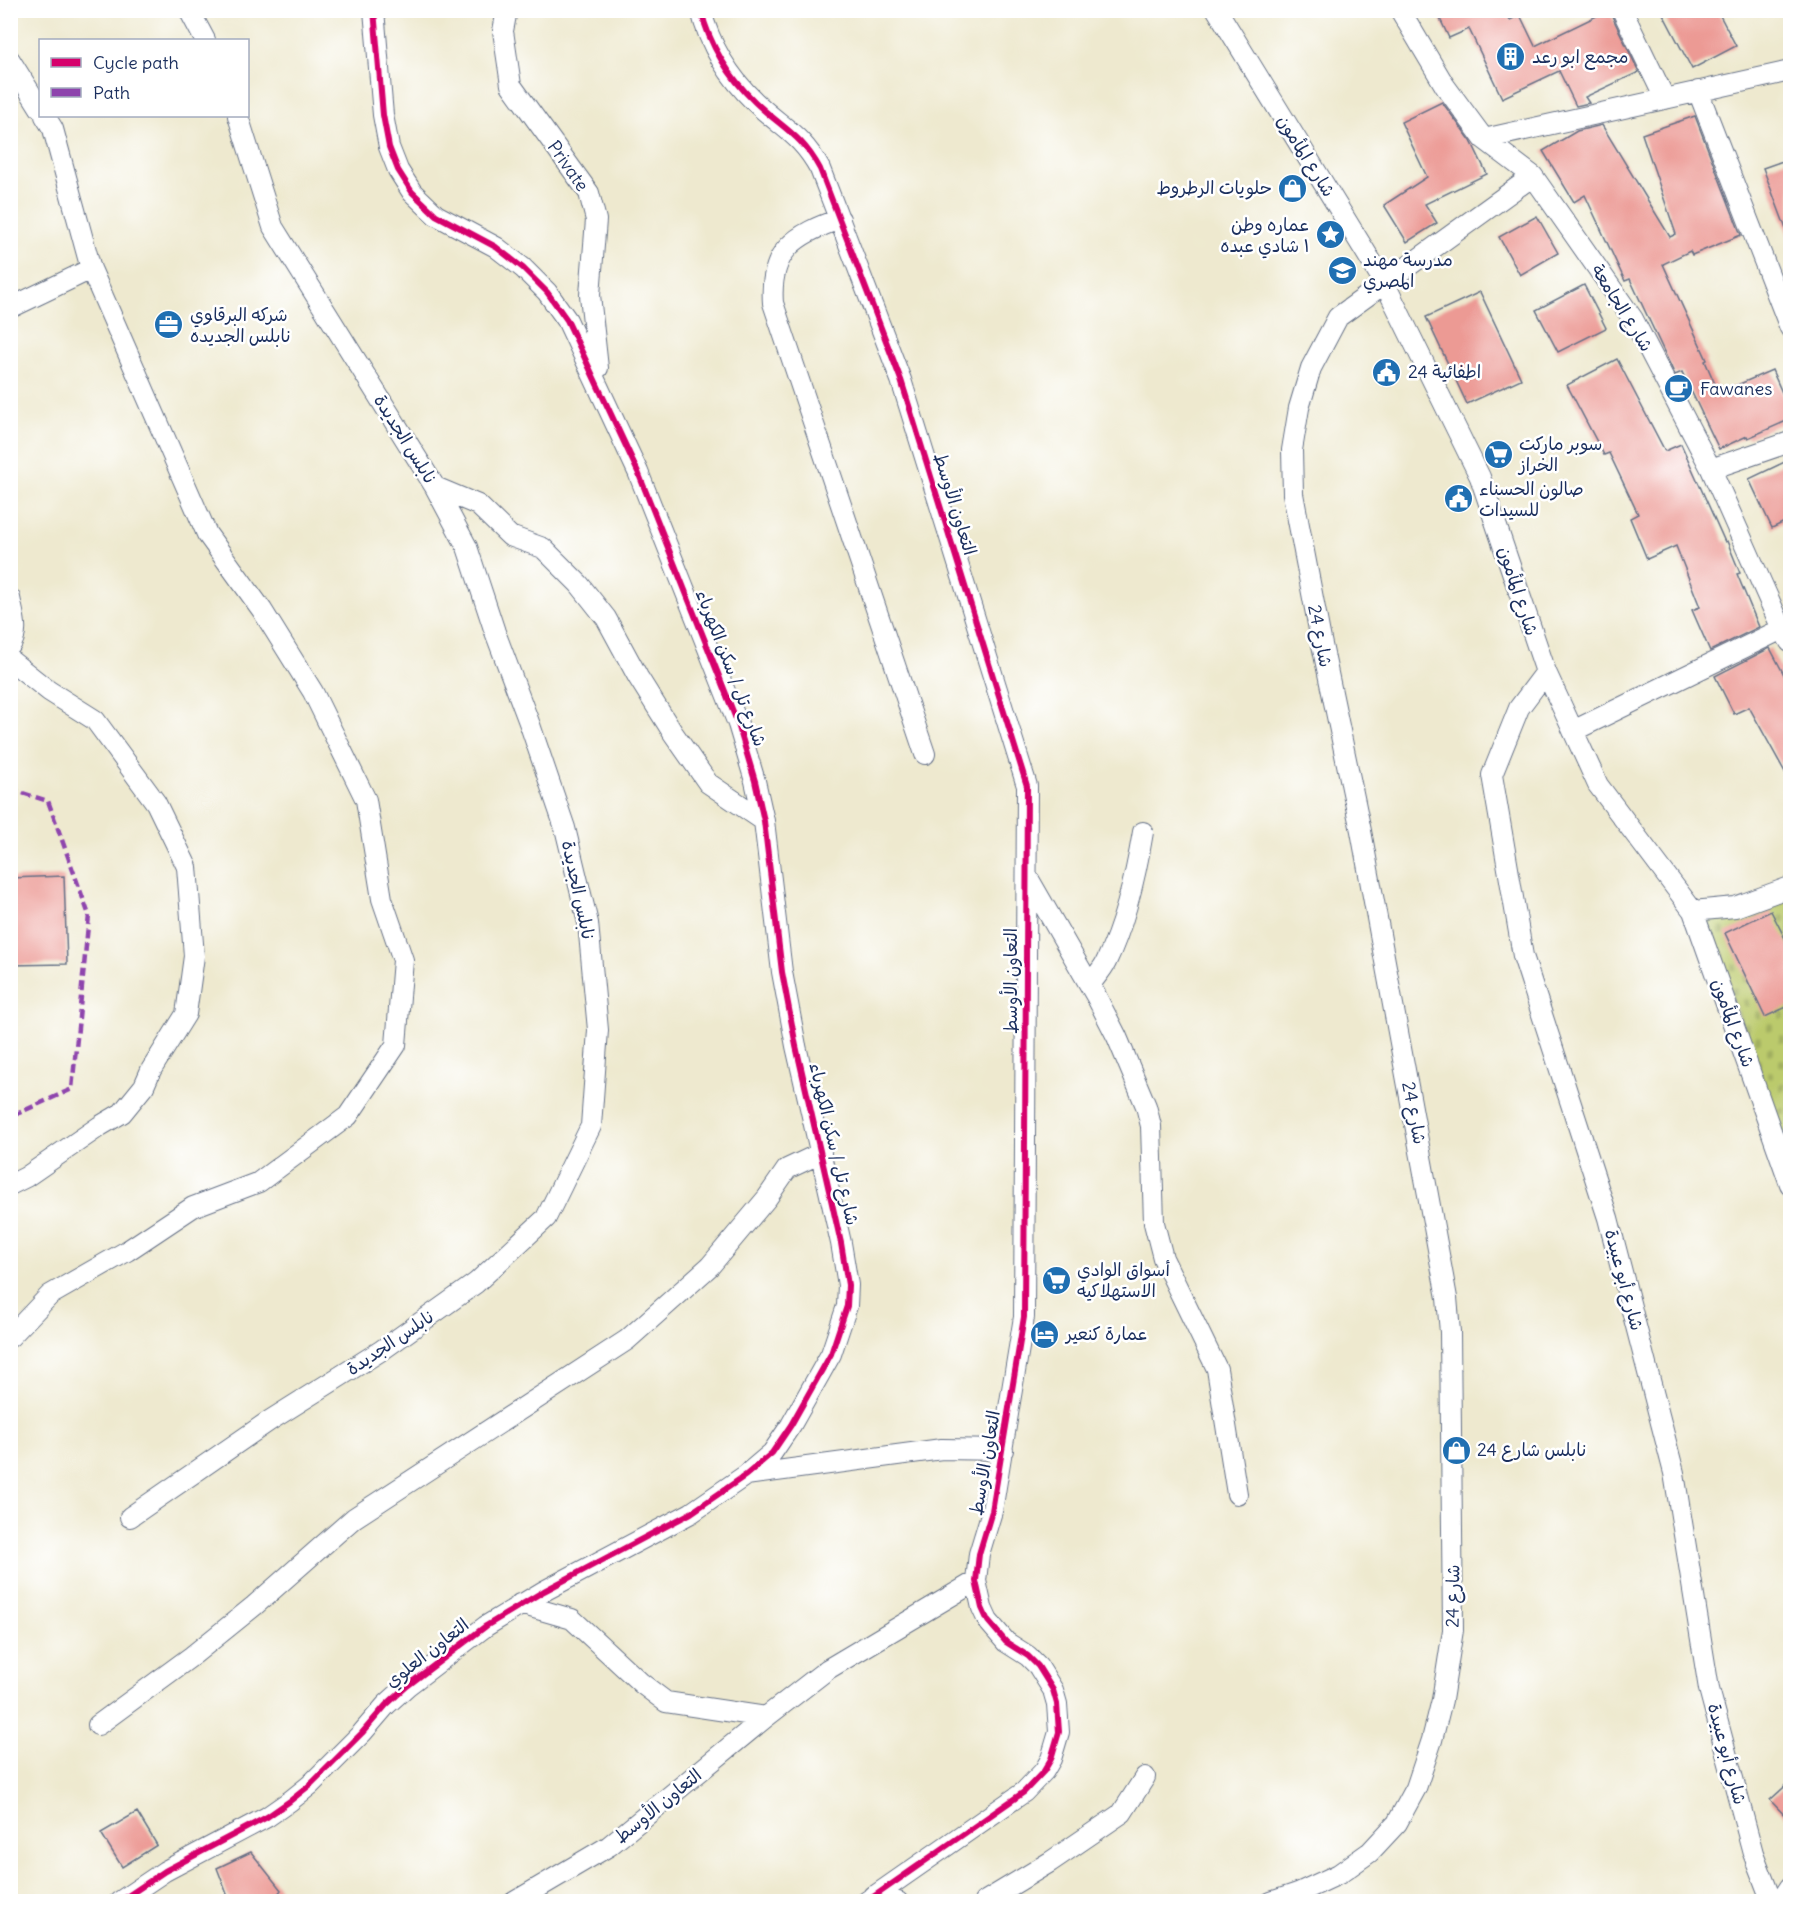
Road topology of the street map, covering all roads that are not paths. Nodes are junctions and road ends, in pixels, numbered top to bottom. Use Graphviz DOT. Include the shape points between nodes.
graph roads {
  1 [pos="189,10"];
  2 [pos="374,10"];
  3 [pos="507,10"];
  4 [pos="701,10"];
  5 [pos="1217,10"];
  6 [pos="1400,10"];
  7 [pos="1622,10"];
  8 [pos="204,39"];
  9 [pos="10,60"];
  10 [pos="1791,71"];
  11 [pos="1698,91"];
  12 [pos="1665,99"];
  13 [pos="39,106"];
  14 [pos="46,117"];
  15 [pos="238,117"];
  16 [pos="1484,139"];
  17 [pos="1533,177"];
  18 [pos="840,219"];
  19 [pos="91,269"];
  20 [pos="1384,282"];
  21 [pos="10,308"];
  22 [pos="1791,328"];
  23 [pos="598,368"];
  24 [pos="1791,442"];
  25 [pos="1711,469"];
  26 [pos="435,488"];
  27 [pos="10,598"];
  28 [pos="1786,635"];
  29 [pos="10,646"];
  30 [pos="10,660"];
  31 [pos="1546,672"];
  32 [pos="1573,731"];
  33 [pos="925,754"];
  34 [pos="764,821"];
  35 [pos="1143,832"];
  36 [pos="1027,876"];
  37 [pos="1791,887"];
  38 [pos="1693,911"];
  39 [pos="1090,985"];
  40 [pos="820,1153"];
  41 [pos="1791,1184"];
  42 [pos="10,1185"];
  43 [pos="10,1337"];
  44 [pos="1003,1450"];
  45 [pos="746,1475"];
  46 [pos="1237,1494"];
  47 [pos="130,1517"];
  48 [pos="976,1581"];
  49 [pos="520,1604"];
  50 [pos="766,1717"];
  51 [pos="98,1725"];
  52 [pos="1145,1777"];
  53 [pos="1791,1887"];
  54 [pos="870,1899"];
  55 [pos="119,1902"];
  56 [pos="514,1902"];
  57 [pos="898,1902"];
  58 [pos="984,1902"];
  59 [pos="1271,1902"];
  60 [pos="1772,1902"];
  61 [pos="1779,1902"];
  1 -- 8 [label="street"];
  2 -- 34 [label="street, شارع تل / سكن الكهرباء" via="383,115 398,170 411,192 436,214 496,247 532,275 572,329 642,483 723,685 750,763"];
  3 -- 23 [label="street, Private" via="503,31 511,85 589,193 596,220 590,295"];
  4 -- 18 [label="street, التعاون الأوسط" via="729,72 812,155"];
  5 -- 20 [label="street, شارع المأمون"];
  6 -- 16 [label="street, شارع الجامعة" via="1445,86"];
  7 -- 12 [label="street"];
  9 -- 13 [label="street"];
  10 -- 11 [label="street"];
  11 -- 12 [label="street"];
  11 -- 22 [label="street"];
  12 -- 16 [label="street"];
  14 -- 19 [label="street" via="53,129"];
  15 -- 26 [label="street, نابلس الجديدة" via="273,227"];
  16 -- 17 [label="street, شارع الجامعة"];
  17 -- 20 [label="street, شارع 24"];
  17 -- 25 [label="street, شارع الجامعة" via="1633,319"];
  18 -- 33 [label="street" via="810,230 790,245 773,278 774,303"];
  18 -- 36 [label="street, التعاون الأوسط" via="901,380 1027,786"];
  19 -- 21 [label="street"];
  19 -- 43 [label="street" via="207,534 262,610 313,692 366,800 382,899 403,960 396,1045 348,1116 259,1182 193,1207 50,1295"];
  20 -- 31 [label="street, شارع المأمون" via="1480,477"];
  20 -- 59 [label="street, شارع 24" via="1338,317 1311,368 1292,450 1293,494 1366,854 1446,1298 1450,1344 1453,1630 1432,1740 1416,1788 1397,1823 1370,1852 1339,1874"];
  24 -- 25 [label="street"];
  25 -- 28 [label="street, شارع الجامعة"];
  26 -- 34 [label="street" via="477,505 510,536 543,548 579,584 606,618 673,733 708,783"];
  26 -- 47 [label="street, نابلس الجديدة" via="467,547 565,828 588,923 598,1030 591,1126 546,1218 476,1283"];
  27 -- 29 [label="street" via="15,629"];
  28 -- 32 [label="street"];
  30 -- 42 [label="street" via="95,720 156,803 187,867 194,956 186,1014 144,1086 122,1113"];
  31 -- 32 [label="street, شارع المأمون"];
  31 -- 60 [label="street, شارع أبو عبيدة" via="1519,708 1492,775 1523,956 1608,1218 1674,1473 1709,1689 1753,1853"];
  32 -- 38 [label="street, شارع المأمون" via="1598,785"];
  34 -- 40 [label="street, شارع تل / سكن الكهرباء" via="782,972"];
  35 -- 39 [label="street" via="1123,916 1106,962"];
  36 -- 39 [label="street"];
  36 -- 44 [label="street, التعاون الأوسط" via="1024,1317"];
  37 -- 38 [label="street" via="1736,908"];
  38 -- 41 [label="street, شارع المأمون"];
  39 -- 46 [label="street" via="1117,1036 1149,1114 1157,1241 1217,1370"];
  40 -- 45 [label="street, شارع تل / سكن الكهرباء" via="847,1276 845,1314 825,1366 791,1425 772,1453"];
  40 -- 51 [label="street" via="787,1169 710,1266 627,1340 354,1518 254,1606"];
  44 -- 45 [label="street" via="942,1449"];
  44 -- 48 [label="street, التعاون الأوسط"];
  45 -- 49 [label="street, التعاون العلوي" via="672,1524"];
  48 -- 50 [label="street, التعاون الأوسط" via="828,1669"];
  48 -- 54 [label="street, التعاون الأوسط" via="988,1621 1006,1642 1038,1666 1053,1690 1059,1718 1056,1746 1044,1771 1024,1792"];
  49 -- 50 [label="street" via="572,1619 666,1702"];
  49 -- 55 [label="street, التعاون العلوي" via="407,1686 291,1801 165,1871"];
  50 -- 56 [label="street, التعاون الأوسط" via="609,1846"];
  52 -- 58 [label="street" via="1122,1813"];
  53 -- 61 [label="street"];
  54 -- 57 [label="street"];
}
